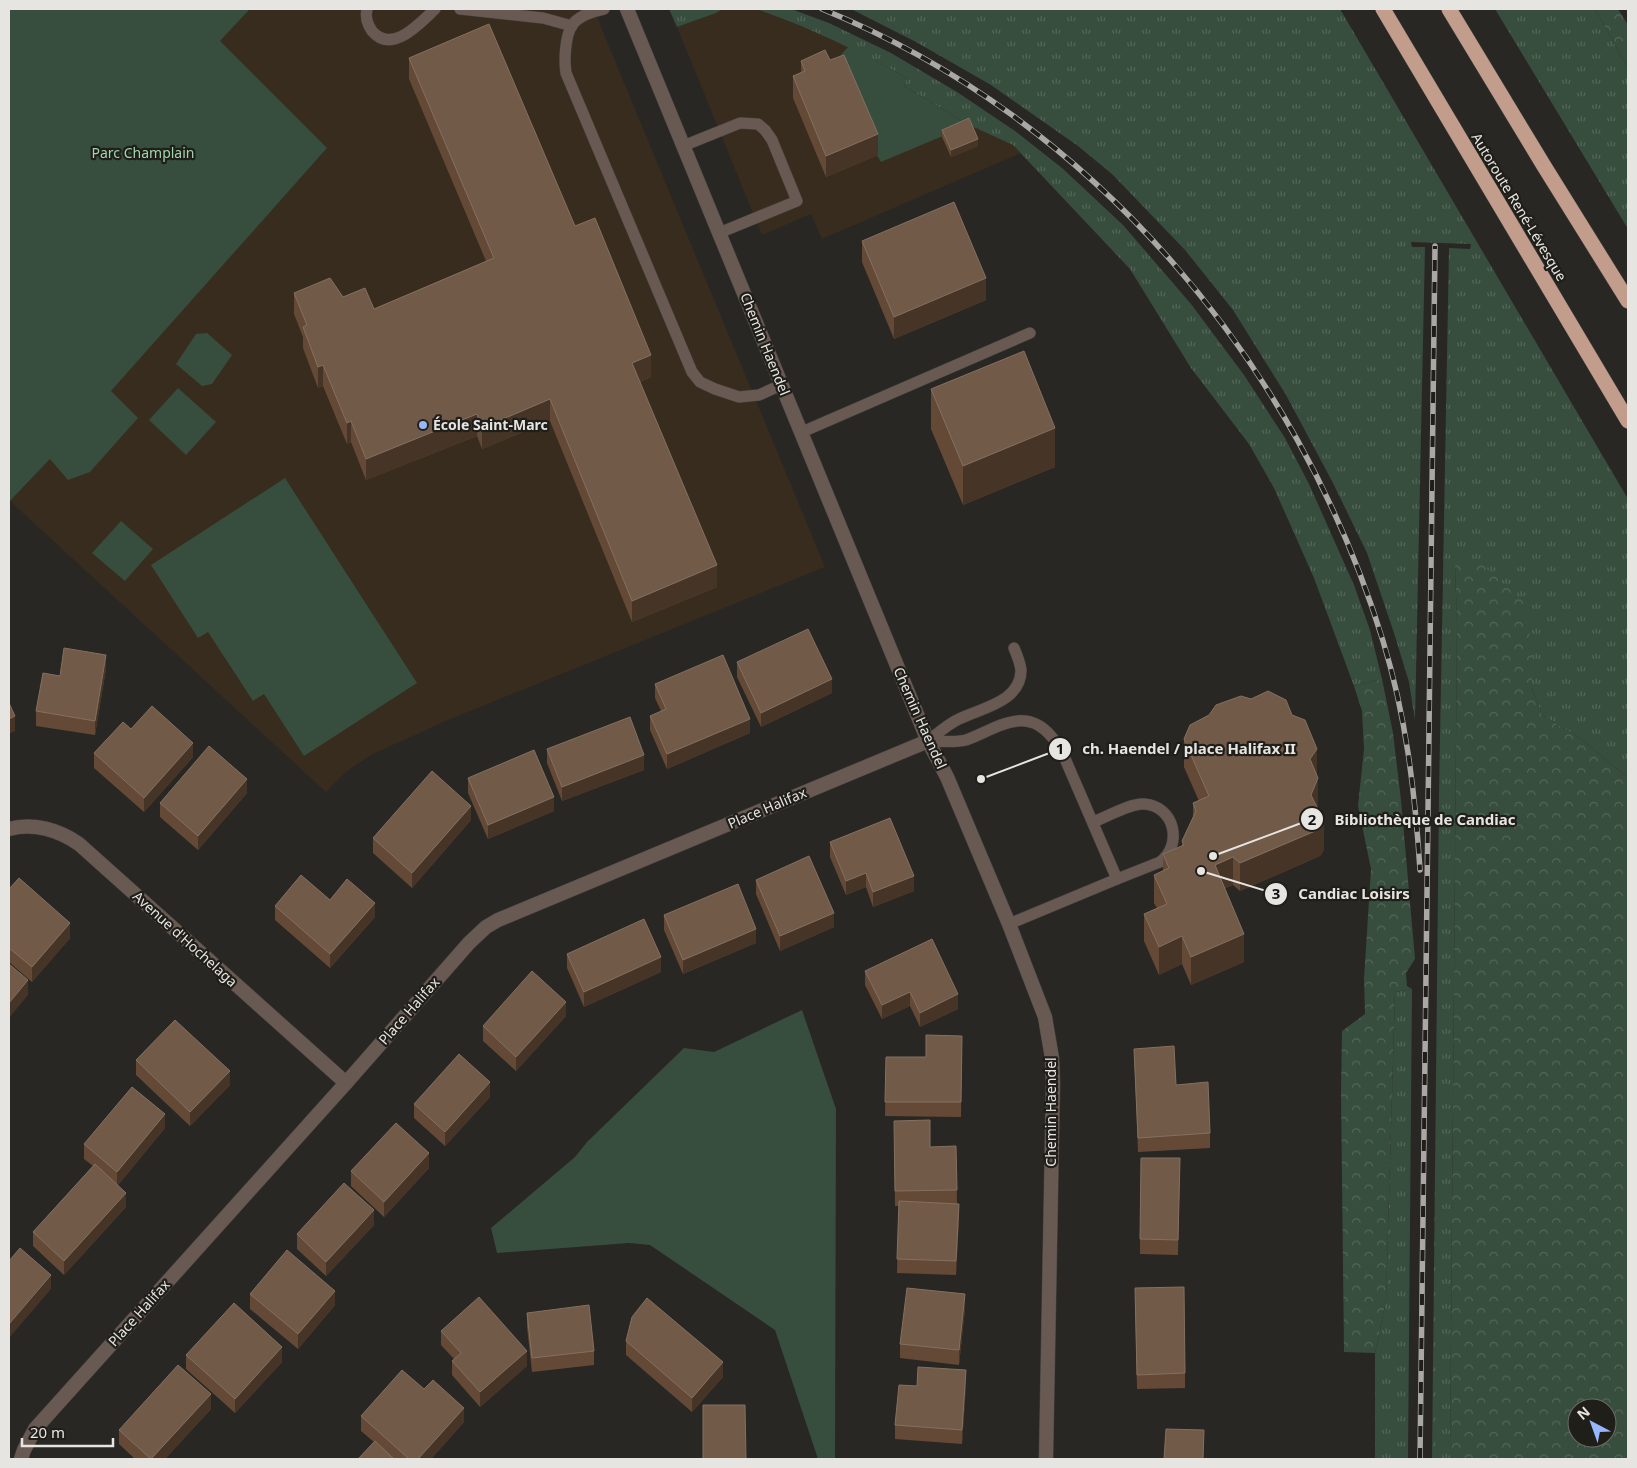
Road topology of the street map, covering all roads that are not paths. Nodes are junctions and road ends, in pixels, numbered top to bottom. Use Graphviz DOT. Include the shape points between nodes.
graph roads {
  1 [pos="367,9"];
  2 [pos="435,9"];
  3 [pos="460,9"];
  4 [pos="604,9"];
  5 [pos="627,9"];
  6 [pos="1383,9"];
  7 [pos="1449,9"];
  8 [pos="572,26"];
  9 [pos="683,146"];
  10 [pos="719,233"];
  11 [pos="1628,301"];
  12 [pos="1030,333"];
  13 [pos="781,385"];
  14 [pos="1628,422"];
  15 [pos="802,432"];
  16 [pos="1014,648"];
  17 [pos="928,741"];
  18 [pos="1093,822"];
  19 [pos="9,829"];
  20 [pos="1117,879"];
  21 [pos="1009,924"];
  22 [pos="346,1083"];
  23 [pos="21,1459"];
  24 [pos="1046,1459"];
  1 -- 2 [label="lane" via="366,20 371,30 379,38 389,40 410,31"];
  3 -- 8 [label="lane" via="542,18"];
  4 -- 8 [label="lane" via="587,15"];
  5 -- 9 [label="street, Chemin Haendel"];
  6 -- 14 [label="highway, Autoroute René-Lévesque"];
  7 -- 11 [label="highway"];
  8 -- 13 [label="lane" via="564,60 566,73 692,372 700,382 739,397 758,395"];
  9 -- 10 [label="street, Chemin Haendel"];
  9 -- 10 [label="lane" via="740,123 758,124 772,140 797,201"];
  10 -- 13 [label="street, Chemin Haendel"];
  12 -- 15 [label="lane"];
  13 -- 15 [label="street, Chemin Haendel"];
  15 -- 17 [label="street, Chemin Haendel"];
  16 -- 17 [label="lane" via="1021,670 1018,684 1012,692 1000,701 956,719"];
  17 -- 18 [label="lane" via="965,740 1007,722 1023,720 1035,723 1047,730 1059,747"];
  17 -- 21 [label="street, Chemin Haendel" via="947,777"];
  17 -- 22 [label="street, Place Halifax" via="486,927"];
  18 -- 20 [label="lane"];
  18 -- 20 [label="lane" via="1144,804 1162,810 1172,826 1173,843 1165,858"];
  19 -- 22 [label="street, Avenue d'Hochelaga" via="31,826 46,829 79,844"];
  20 -- 21 [label="lane"];
  21 -- 24 [label="street, Chemin Haendel" via="1045,1017 1052,1058"];
  22 -- 23 [label="street, Place Halifax" via="35,1429"];
}
